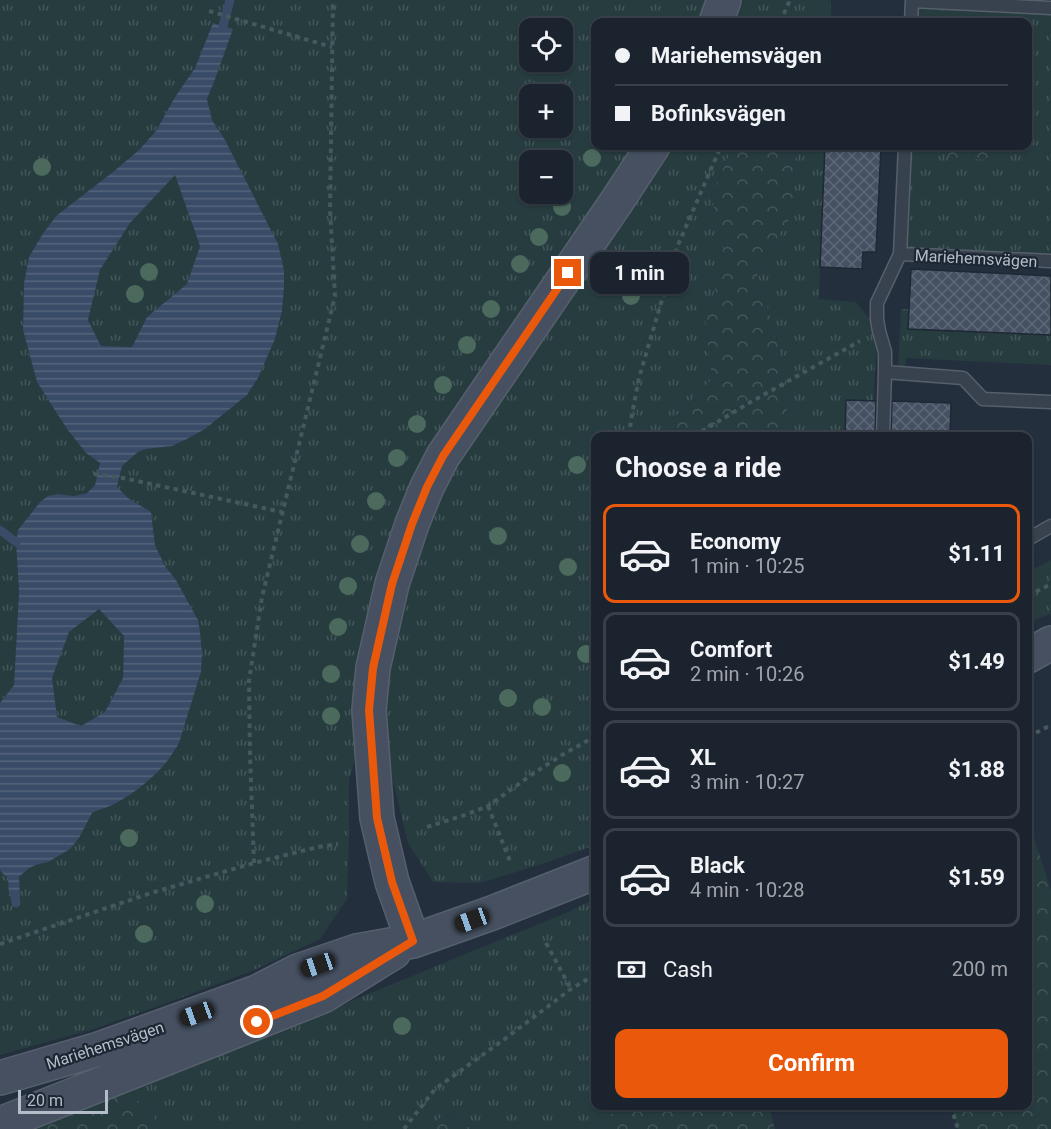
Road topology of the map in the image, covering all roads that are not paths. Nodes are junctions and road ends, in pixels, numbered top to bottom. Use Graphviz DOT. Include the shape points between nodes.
graph roads {
  1 [pos="724,0"];
  2 [pos="1051,8"];
  3 [pos="717,18"];
  4 [pos="911,18"];
  5 [pos="649,150"];
  6 [pos="905,150"];
  7 [pos="900,254"];
  8 [pos="1051,261"];
  9 [pos="885,372"];
  10 [pos="1051,402"];
  11 [pos="883,432"];
  12 [pos="1051,526"];
  13 [pos="1032,537"];
  14 [pos="1051,643"];
  15 [pos="1032,654"];
  16 [pos="591,874"];
  17 [pos="413,941"];
  18 [pos="0,1078"];
  19 [pos="0,1124"];
  1 -- 3 [label="street"];
  2 -- 4 [label="lane" via="912,1"];
  5 -- 17 [label="street" via="443,456 412,524 392,584 373,668 369,710 377,818 392,882"];
  6 -- 7 [label="lane, Mariehemsvägen"];
  7 -- 8 [label="lane, Mariehemsvägen"];
  7 -- 9 [label="lane, Mariehemsvägen" via="877,303"];
  9 -- 10 [label="lane" via="963,378 983,399"];
  9 -- 11 [label="lane, Mariehemsvägen"];
  12 -- 13 [label="lane"];
  14 -- 15 [label="street"];
  16 -- 17 [label="street, Mariehemsvägen"];
  17 -- 18 [label="street, Mariehemsvägen" via="357,951 111,1046"];
  17 -- 19 [label="street, Mariehemsvägen" via="323,996"];
}
